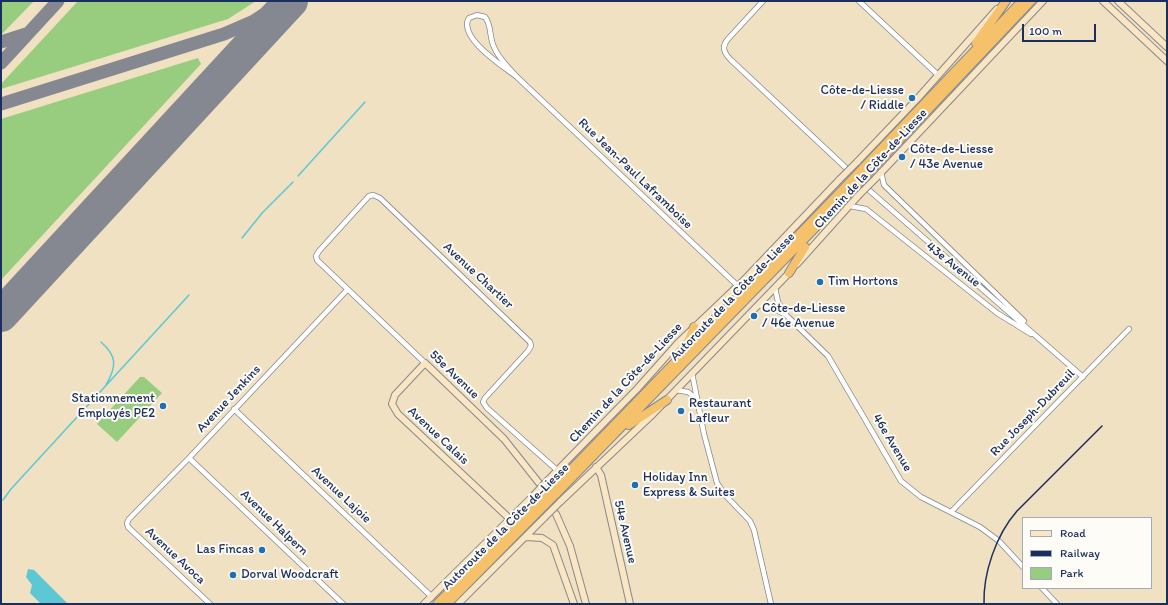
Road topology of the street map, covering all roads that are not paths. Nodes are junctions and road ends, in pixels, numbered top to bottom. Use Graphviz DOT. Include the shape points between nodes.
graph roads {
  1 [pos="763,1"];
  2 [pos="859,1"];
  3 [pos="1006,1"];
  4 [pos="1022,1"];
  5 [pos="1031,1"];
  6 [pos="1044,1"];
  7 [pos="1103,1"];
  8 [pos="1118,1"];
  9 [pos="1167,47"];
  10 [pos="1167,61"];
  11 [pos="961,65"];
  12 [pos="938,76"];
  13 [pos="517,77"];
  14 [pos="845,167"];
  15 [pos="881,172"];
  16 [pos="869,173"];
  17 [pos="849,188"];
  18 [pos="870,191"];
  19 [pos="850,206"];
  20 [pos="826,218"];
  21 [pos="789,273"];
  22 [pos="738,286"];
  23 [pos="775,288"];
  24 [pos="347,290"];
  25 [pos="758,305"];
  26 [pos="787,316"];
  27 [pos="694,327"];
  28 [pos="1129,329"];
  29 [pos="1045,342"];
  30 [pos="425,363"];
  31 [pos="692,373"];
  32 [pos="663,374"];
  33 [pos="1083,377"];
  34 [pos="676,390"];
  35 [pos="697,399"];
  36 [pos="667,400"];
  37 [pos="234,409"];
  38 [pos="614,436"];
  39 [pos="189,458"];
  40 [pos="596,467"];
  41 [pos="558,471"];
  42 [pos="539,483"];
  43 [pos="557,495"];
  44 [pos="539,507"];
  45 [pos="951,512"];
  46 [pos="556,514"];
  47 [pos="510,519"];
  48 [pos="127,523"];
  49 [pos="526,537"];
  50 [pos="1022,566"];
  51 [pos="1043,589"];
  52 [pos="432,597"];
  53 [pos="210,604"];
  54 [pos="343,604"];
  55 [pos="424,604"];
  56 [pos="437,604"];
  57 [pos="447,604"];
  58 [pos="458,604"];
  59 [pos="574,604"];
  60 [pos="586,604"];
  61 [pos="630,604"];
  62 [pos="771,604"];
  63 [pos="1057,604"];
  1 -- 14 [label="street" via="728,39 724,46 728,56"];
  2 -- 12 [label="street"];
  3 -- 11 [label="highway"];
  3 -- 12 [label="main road, Chemin de la Côte-de-Liesse"];
  4 -- 11 [label="highway, Autoroute de la Côte-de-Liesse"];
  5 -- 16 [label="highway, Autoroute de la Côte-de-Liesse"];
  6 -- 15 [label="main road, Chemin de la Côte-de-Liesse"];
  7 -- 10 [label="main road"];
  8 -- 9 [label="main road"];
  11 -- 16 [label="highway, Autoroute de la Côte-de-Liesse"];
  12 -- 22 [label="main road, Chemin de la Côte-de-Liesse, bridge"];
  13 -- 13 [label="street, Rue Jean-Paul Laframboise" via="496,51 490,38 487,20 480,15 469,18 466,25 468,32 478,45"];
  13 -- 22 [label="street, Rue Jean-Paul Laframboise"];
  15 -- 16 [label="main road, Chemin de la Côte-de-Liesse"];
  15 -- 29 [label="street, 43e Avenue" via="884,185"];
  16 -- 17 [label="highway, Autoroute de la Côte-de-Liesse, bridge"];
  16 -- 19 [label="main road, Chemin de la Côte-de-Liesse, bridge"];
  17 -- 20 [label="highway, Autoroute de la Côte-de-Liesse"];
  17 -- 32 [label="highway, Autoroute de la Côte-de-Liesse"];
  18 -- 29 [label="street, 43e Avenue"];
  19 -- 21 [label="main road, Chemin de la Côte-de-Liesse"];
  19 -- 29 [label="street, 43e Avenue" via="866,209 997,313"];
  20 -- 21 [label="highway" via="798,255"];
  20 -- 38 [label="highway, Autoroute de la Côte-de-Liesse"];
  21 -- 23 [label="main road, Chemin de la Côte-de-Liesse"];
  22 -- 27 [label="main road, Chemin de la Côte-de-Liesse"];
  23 -- 25 [label="main road, Chemin de la Côte-de-Liesse"];
  23 -- 26 [label="street, 46e Avenue" via="778,302"];
  24 -- 30 [label="street, 55e Avenue"];
  24 -- 37 [label="street, Avenue Jenkins"];
  24 -- 41 [label="street, Avenue Chartier" via="320,264 316,254 366,198 375,195 530,342 528,351 483,402"];
  25 -- 26 [label="street, 46e Avenue" via="772,307"];
  25 -- 31 [label="main road, Chemin de la Côte-de-Liesse"];
  26 -- 45 [label="street, 46e Avenue" via="828,356 901,480 921,497"];
  27 -- 32 [label="highway" via="689,340"];
  27 -- 41 [label="main road, Chemin de la Côte-de-Liesse"];
  28 -- 33 [label="street, Rue Joseph-Dubreuil"];
  29 -- 33 [label="street, 43e Avenue"];
  30 -- 42 [label="main road, 55e Avenue" via="504,440"];
  30 -- 47 [label="main road, Avenue Calais" via="395,395 393,408"];
  31 -- 34 [label="main road, Chemin de la Côte-de-Liesse"];
  31 -- 35 [label="street"];
  32 -- 43 [label="highway, Autoroute de la Côte-de-Liesse"];
  33 -- 45 [label="street, Rue Joseph-Dubreuil"];
  34 -- 35 [label="street" via="688,392"];
  34 -- 36 [label="main road, Chemin de la Côte-de-Liesse"];
  35 -- 62 [label="street" via="715,478 720,490 750,521"];
  36 -- 38 [label="highway"];
  36 -- 40 [label="main road, Chemin de la Côte-de-Liesse"];
  37 -- 39 [label="street, Avenue Jenkins"];
  37 -- 52 [label="street, Avenue Lajoie"];
  38 -- 43 [label="highway, Autoroute de la Côte-de-Liesse"];
  39 -- 48 [label="street, Avenue Jenkins"];
  39 -- 54 [label="street, Avenue Halpern"];
  40 -- 43 [label="main road, Chemin de la Côte-de-Liesse"];
  40 -- 61 [label="main road, 54e Avenue" via="601,475"];
  41 -- 47 [label="main road, Chemin de la Côte-de-Liesse, bridge"];
  43 -- 44 [label="highway, Autoroute de la Côte-de-Liesse, bridge"];
  43 -- 49 [label="main road, Chemin de la Côte-de-Liesse, bridge" via="544,518"];
  44 -- 56 [label="highway, Autoroute de la Côte-de-Liesse"];
  44 -- 57 [label="highway, Autoroute de la Côte-de-Liesse"];
  45 -- 50 [label="street, 46e Avenue" via="999,540"];
  46 -- 60 [label="main road" via="570,546"];
  47 -- 52 [label="main road, Chemin de la Côte-de-Liesse"];
  48 -- 53 [label="street, Avenue Avoca" via="128,527"];
  49 -- 58 [label="main road, Chemin de la Côte-de-Liesse"];
  49 -- 59 [label="main road" via="542,538 553,545"];
  51 -- 63 [label="street"];
  52 -- 55 [label="main road, Chemin de la Côte-de-Liesse"];
}
